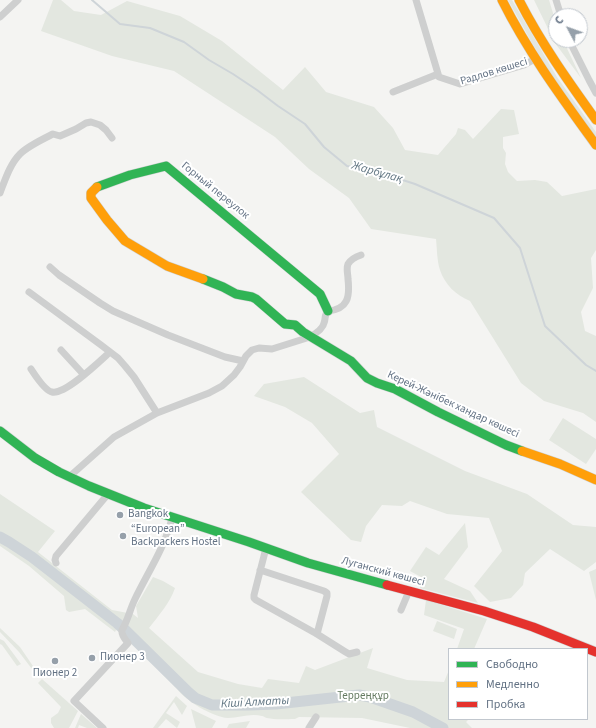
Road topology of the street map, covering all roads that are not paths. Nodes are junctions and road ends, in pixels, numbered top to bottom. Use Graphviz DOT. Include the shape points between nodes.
graph roads {
  1 [pos="18,0"];
  2 [pos="416,0"];
  3 [pos="502,0"];
  4 [pos="519,0"];
  5 [pos="0,17"];
  6 [pos="573,48"];
  7 [pos="535,59"];
  8 [pos="438,74"];
  9 [pos="393,92"];
  10 [pos="596,93"];
  11 [pos="596,120"];
  12 [pos="112,138"];
  13 [pos="596,145"];
  14 [pos="0,193"];
  15 [pos="360,255"];
  16 [pos="50,267"];
  17 [pos="29,292"];
  18 [pos="328,311"];
  19 [pos="310,337"];
  20 [pos="61,350"];
  21 [pos="110,352"];
  22 [pos="243,361"];
  23 [pos="31,369"];
  24 [pos="84,375"];
  25 [pos="157,413"];
  26 [pos="0,431"];
  27 [pos="69,477"];
  28 [pos="596,480"];
  29 [pos="108,494"];
  30 [pos="172,518"];
  31 [pos="266,548"];
  32 [pos="56,563"];
  33 [pos="260,570"];
  34 [pos="409,592"];
  35 [pos="401,610"];
  36 [pos="317,634"];
  37 [pos="585,648"];
  38 [pos="357,652"];
  39 [pos="316,717"];
  40 [pos="103,728"];
  41 [pos="309,728"];
  1 -- 5 [label="street"];
  2 -- 8 [label="street"];
  3 -- 7 [label="street"];
  4 -- 11 [label="street" via="547,50"];
  6 -- 10 [label="street"];
  7 -- 8 [label="street, Радлов көшесі" via="524,65 460,84 439,77"];
  7 -- 13 [label="street"];
  8 -- 9 [label="street"];
  12 -- 14 [label="street" via="100,125 91,122 60,136 53,134 20,154 8,172"];
  15 -- 18 [label="street" via="353,258 347,268 349,287 344,304"];
  16 -- 22 [label="street" via="113,311 225,357"];
  17 -- 21 [label="street"];
  18 -- 19 [label="street" via="324,324"];
  18 -- 19 [label="street, Горный переулок" via="320,294 166,166 98,186 91,193 91,198 125,241 167,266 252,298 285,324 295,325"];
  19 -- 22 [label="street" via="272,349 252,350"];
  19 -- 28 [label="street, Керей-Жәнібек хандар көшесі" via="351,361 367,378 377,384 405,394 506,445"];
  20 -- 24 [label="street"];
  21 -- 24 [label="street"];
  21 -- 25 [label="street" via="134,376"];
  22 -- 25 [label="street" via="234,375 222,386"];
  23 -- 24 [label="street" via="51,392 68,387"];
  25 -- 27 [label="street" via="114,437"];
  26 -- 27 [label="street, Луганский көшесі" via="35,458"];
  27 -- 29 [label="street, Луганский көшесі"];
  29 -- 30 [label="street, Луганский көшесі"];
  29 -- 32 [label="street" via="56,556"];
  30 -- 31 [label="street, Луганский көшесі"];
  30 -- 40 [label="street" via="163,545 121,631 128,643 74,701"];
  31 -- 33 [label="street"];
  31 -- 34 [label="street, Луганский көшесі"];
  33 -- 36 [label="street" via="254,598"];
  33 -- 36 [label="street" via="327,593"];
  34 -- 35 [label="street"];
  34 -- 37 [label="street, Луганский көшесі" via="484,611"];
  36 -- 38 [label="street" via="344,652"];
  39 -- 41 [label="street"];
}
